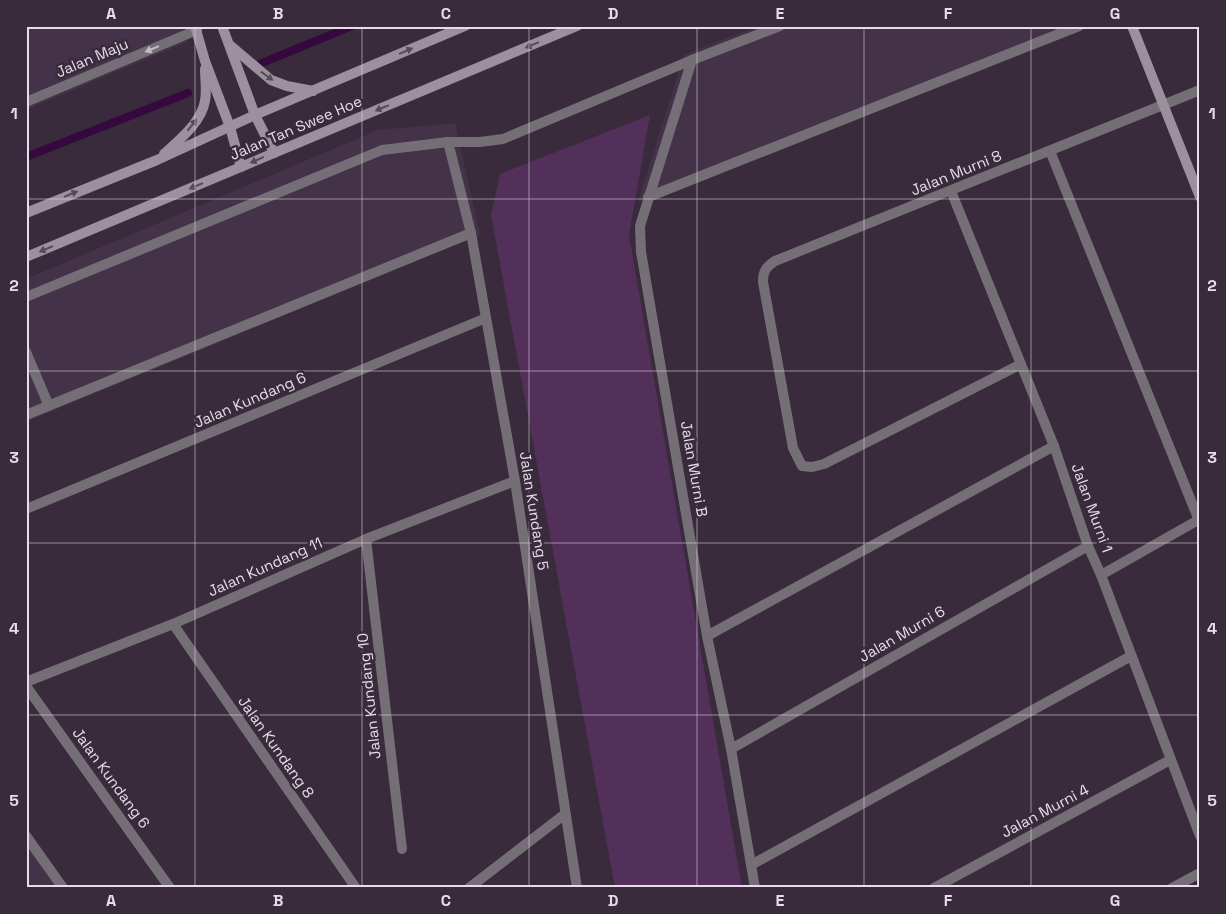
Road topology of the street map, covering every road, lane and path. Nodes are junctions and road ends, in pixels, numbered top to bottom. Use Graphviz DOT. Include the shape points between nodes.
graph roads {
  1 [pos="222,26"];
  2 [pos="465,26"];
  3 [pos="577,26"];
  4 [pos="780,26"];
  5 [pos="1078,26"];
  6 [pos="1132,26"];
  7 [pos="196,28"];
  8 [pos="454,28"];
  9 [pos="230,45"];
  10 [pos="692,60"];
  11 [pos="205,61"];
  12 [pos="1200,90"];
  13 [pos="313,91"];
  14 [pos="26,102"];
  15 [pos="1162,105"];
  16 [pos="255,115"];
  17 [pos="230,127"];
  18 [pos="448,142"];
  19 [pos="1050,151"];
  20 [pos="274,153"];
  21 [pos="157,160"];
  22 [pos="241,167"];
  23 [pos="951,191"];
  24 [pos="648,197"];
  25 [pos="1200,197"];
  26 [pos="26,213"];
  27 [pos="471,233"];
  28 [pos="26,257"];
  29 [pos="26,297"];
  30 [pos="486,318"];
  31 [pos="26,352"];
  32 [pos="1021,364"];
  33 [pos="49,406"];
  34 [pos="26,415"];
  35 [pos="1054,446"];
  36 [pos="515,481"];
  37 [pos="26,509"];
  38 [pos="1199,521"];
  39 [pos="366,539"];
  40 [pos="1088,546"];
  41 [pos="1101,575"];
  42 [pos="173,624"];
  43 [pos="707,636"];
  44 [pos="1131,656"];
  45 [pos="26,682"];
  46 [pos="26,686"];
  47 [pos="731,749"];
  48 [pos="1170,760"];
  49 [pos="565,814"];
  50 [pos="26,836"];
  51 [pos="1200,836"];
  52 [pos="402,849"];
  53 [pos="751,865"];
  54 [pos="1200,872"];
  55 [pos="62,888"];
  56 [pos="170,888"];
  57 [pos="356,888"];
  58 [pos="469,888"];
  59 [pos="577,888"];
  60 [pos="755,888"];
  61 [pos="934,888"];
  62 [pos="1172,888"];
  1 -- 9 [label="main road"];
  2 -- 8 [label="main road, Jalan Tan Swee Hoe"];
  3 -- 20 [label="main road, Jalan Tan Swee Hoe, one-way"];
  4 -- 10 [label="street"];
  5 -- 24 [label="street"];
  6 -- 15 [label="main road"];
  7 -- 11 [label="main road"];
  7 -- 14 [label="street, Jalan Maju, one-way"];
  13 -- 8 [label="main road, Jalan Tan Swee Hoe, one-way"];
  9 -- 13 [label="main road, one-way" via="271,80"];
  9 -- 16 [label="main road"];
  10 -- 18 [label="street" via="503,138"];
  10 -- 24 [label="street, Jalan Murni B"];
  11 -- 17 [label="main road"];
  21 -- 11 [label="main road, one-way" via="200,115 206,101"];
  12 -- 15 [label="street, Jalan Murni 8"];
  13 -- 16 [label="main road, Jalan Tan Swee Hoe"];
  15 -- 19 [label="street, Jalan Murni 8"];
  15 -- 25 [label="main road"];
  16 -- 17 [label="main road, Jalan Tan Swee Hoe"];
  16 -- 20 [label="main road"];
  17 -- 21 [label="main road, Jalan Tan Swee Hoe"];
  17 -- 22 [label="main road"];
  18 -- 27 [label="street, Jalan Kundang 5"];
  18 -- 29 [label="street" via="382,150"];
  19 -- 23 [label="street, Jalan Murni 8"];
  19 -- 38 [label="street"];
  20 -- 22 [label="main road, Jalan Tan Swee Hoe, one-way"];
  26 -- 21 [label="main road, Jalan Tan Swee Hoe, one-way"];
  22 -- 28 [label="main road, Jalan Tan Swee Hoe, one-way"];
  23 -- 32 [label="street, Jalan Murni 1"];
  23 -- 32 [label="street, Jalan Murni 8" via="767,266 763,282 793,448 802,466 824,464"];
  24 -- 43 [label="street, Jalan Murni B" via="640,226 641,252"];
  27 -- 30 [label="street, Jalan Kundang 5"];
  27 -- 33 [label="street"];
  30 -- 36 [label="street, Jalan Kundang 5"];
  30 -- 37 [label="street, Jalan Kundang 6"];
  31 -- 33 [label="street"];
  32 -- 35 [label="street, Jalan Murni 1"];
  33 -- 34 [label="street"];
  35 -- 40 [label="street, Jalan Murni 1"];
  35 -- 43 [label="street"];
  36 -- 39 [label="street, Jalan Kundang 11"];
  36 -- 49 [label="street, Jalan Kundang 5"];
  38 -- 41 [label="street"];
  39 -- 42 [label="street, Jalan Kundang 11"];
  39 -- 52 [label="street, Jalan Kundang 10"];
  40 -- 41 [label="street, Jalan Murni 1"];
  40 -- 47 [label="street, Jalan Murni 6"];
  41 -- 44 [label="street, Jalan Murni 1"];
  42 -- 45 [label="street, Jalan Kundang 11"];
  42 -- 57 [label="street, Jalan Kundang 8"];
  43 -- 47 [label="street, Jalan Murni B"];
  44 -- 48 [label="street, Jalan Murni 1"];
  44 -- 53 [label="street"];
  46 -- 56 [label="street, Jalan Kundang 6"];
  47 -- 53 [label="street, Jalan Murni B"];
  48 -- 51 [label="street, Jalan Murni 1"];
  48 -- 61 [label="street, Jalan Murni 4"];
  49 -- 58 [label="street"];
  49 -- 59 [label="street, Jalan Kundang 5"];
  50 -- 55 [label="street"];
  53 -- 60 [label="street, Jalan Murni B"];
  54 -- 62 [label="street"];
}
